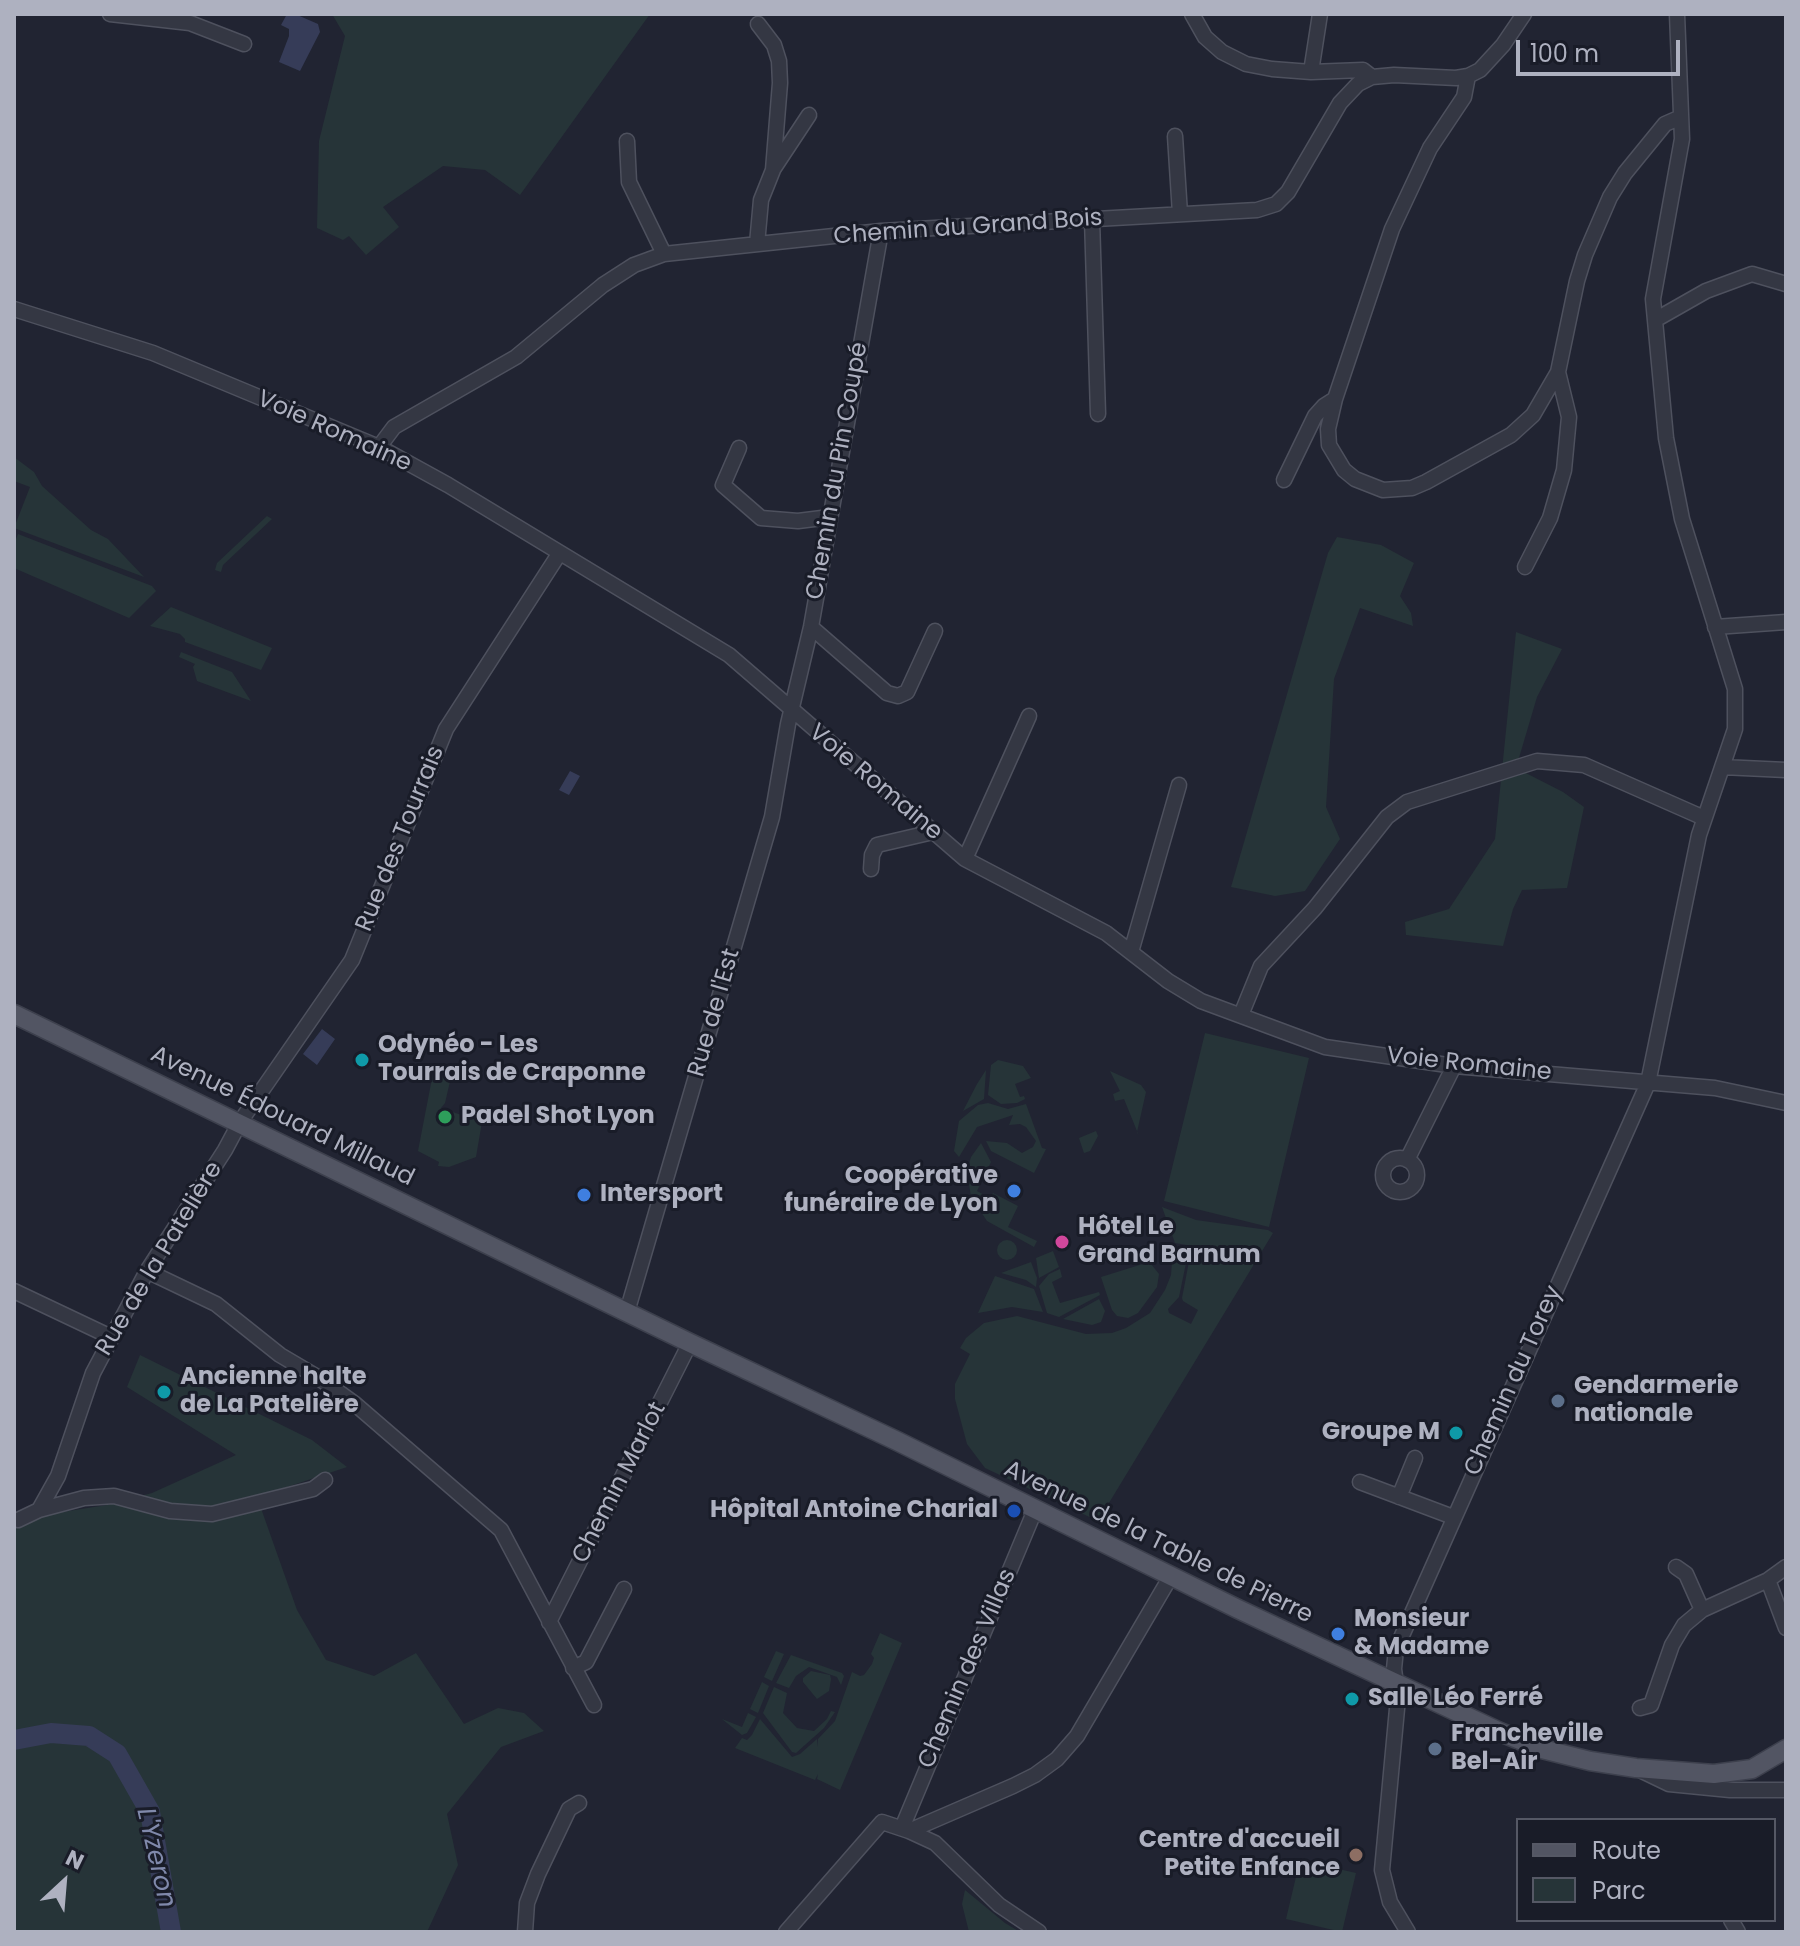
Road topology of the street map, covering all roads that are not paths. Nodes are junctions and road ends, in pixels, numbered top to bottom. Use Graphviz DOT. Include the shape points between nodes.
graph roads {
  1 [pos="110,14"];
  2 [pos="1192,14"];
  3 [pos="1320,14"];
  4 [pos="1524,14"];
  5 [pos="1677,14"];
  6 [pos="192,18"];
  7 [pos="758,24"];
  8 [pos="244,44"];
  9 [pos="1311,72"];
  10 [pos="1468,76"];
  11 [pos="1372,77"];
  12 [pos="809,115"];
  13 [pos="1681,117"];
  14 [pos="1175,136"];
  15 [pos="627,141"];
  16 [pos="773,170"];
  17 [pos="1180,214"];
  18 [pos="1092,219"];
  19 [pos="881,231"];
  20 [pos="757,244"];
  21 [pos="664,254"];
  22 [pos="1786,284"];
  23 [pos="14,309"];
  24 [pos="1655,320"];
  25 [pos="1558,372"];
  26 [pos="1335,399"];
  27 [pos="1098,414"];
  28 [pos="379,447"];
  29 [pos="739,448"];
  30 [pos="1284,480"];
  31 [pos="830,517"];
  32 [pos="559,554"];
  33 [pos="1525,567"];
  34 [pos="1786,622"];
  35 [pos="811,627"];
  36 [pos="1715,627"];
  37 [pos="935,631"];
  38 [pos="791,711"];
  39 [pos="1029,716"];
  40 [pos="1722,767"];
  41 [pos="1786,770"];
  42 [pos="1179,785"];
  43 [pos="1704,818"];
  44 [pos="933,832"];
  45 [pos="965,859"];
  46 [pos="871,869"];
  47 [pos="1131,952"];
  48 [pos="14,1014"];
  49 [pos="1241,1015"];
  50 [pos="1454,1066"];
  51 [pos="1648,1083"];
  52 [pos="1786,1103"];
  53 [pos="240,1122"];
  54 [pos="1407,1160"];
  55 [pos="529,1264"];
  56 [pos="147,1271"];
  57 [pos="14,1291"];
  58 [pos="627,1312"];
  59 [pos="109,1341"];
  60 [pos="690,1343"];
  61 [pos="1415,1458"];
  62 [pos="325,1480"];
  63 [pos="1360,1482"];
  64 [pos="1399,1497"];
  65 [pos="39,1510"];
  66 [pos="1035,1510"];
  67 [pos="1453,1517"];
  68 [pos="18,1520"];
  69 [pos="1676,1567"];
  70 [pos="1786,1567"];
  71 [pos="1171,1576"];
  72 [pos="1768,1580"];
  73 [pos="624,1589"];
  74 [pos="1702,1610"];
  75 [pos="549,1622"];
  76 [pos="1786,1628"];
  77 [pos="573,1668"];
  78 [pos="1396,1684"];
  79 [pos="594,1705"];
  80 [pos="1640,1708"];
  81 [pos="1786,1749"];
  82 [pos="1636,1768"];
  83 [pos="1786,1790"];
  84 [pos="579,1803"];
  85 [pos="906,1829"];
  86 [pos="525,1932"];
  87 [pos="786,1932"];
  88 [pos="1039,1932"];
  89 [pos="1408,1932"];
  1 -- 6 [label="street"];
  2 -- 9 [label="street" via="1205,37 1246,64"];
  3 -- 9 [label="street"];
  4 -- 10 [label="street" via="1503,45"];
  5 -- 13 [label="street, Chemin du Torey"];
  6 -- 8 [label="street"];
  7 -- 16 [label="street" via="779,61"];
  9 -- 11 [label="street" via="1363,70"];
  10 -- 11 [label="street"];
  10 -- 26 [label="street" via="1464,97 1430,148 1392,229"];
  11 -- 17 [label="street, Chemin du Grand Bois" via="1340,103 1276,204"];
  12 -- 16 [label="street"];
  13 -- 24 [label="street, Chemin du Torey" via="1682,139 1653,299"];
  13 -- 25 [label="street" via="1665,124 1610,197 1577,281"];
  14 -- 17 [label="street"];
  15 -- 21 [label="street" via="629,182"];
  16 -- 20 [label="street" via="761,200"];
  17 -- 18 [label="street, Chemin du Grand Bois"];
  18 -- 19 [label="street, Chemin du Grand Bois"];
  18 -- 27 [label="street"];
  19 -- 20 [label="street, Chemin du Grand Bois"];
  19 -- 31 [label="street, Chemin du Pin Coupé"];
  20 -- 21 [label="street, Chemin du Grand Bois"];
  21 -- 28 [label="street, Chemin du Grand Bois" via="603,285 516,357 394,427"];
  22 -- 24 [label="street" via="1752,274 1706,291"];
  23 -- 28 [label="street, Voie Romaine" via="153,353"];
  24 -- 36 [label="street, Chemin du Torey" via="1666,438 1682,519"];
  25 -- 26 [label="street" via="1522,427 1426,482 1398,490 1368,486 1336,460 1328,429"];
  25 -- 33 [label="street" via="1569,417 1564,470 1550,518"];
  26 -- 30 [label="street" via="1315,416"];
  28 -- 32 [label="street, Voie Romaine"];
  29 -- 31 [label="street" via="723,485 761,518"];
  31 -- 35 [label="street, Chemin du Pin Coupé"];
  32 -- 38 [label="street, Voie Romaine" via="729,655"];
  32 -- 53 [label="street, Rue des Tourrais" via="446,729 352,960"];
  34 -- 36 [label="street"];
  35 -- 37 [label="street" via="887,693 898,696 907,692"];
  35 -- 38 [label="street, Chemin du Pin Coupé"];
  36 -- 40 [label="street, Chemin du Torey" via="1735,689 1735,729"];
  38 -- 44 [label="street, Voie Romaine"];
  38 -- 58 [label="street, Rue de l'Est" via="772,817"];
  39 -- 45 [label="street"];
  40 -- 41 [label="street"];
  40 -- 43 [label="street, Chemin du Torey"];
  42 -- 47 [label="street"];
  43 -- 49 [label="street" via="1584,765 1537,761 1407,802 1387,817 1261,966"];
  43 -- 51 [label="street, Chemin du Torey"];
  44 -- 45 [label="street, Voie Romaine"];
  44 -- 46 [label="street" via="877,845"];
  45 -- 47 [label="street, Voie Romaine" via="1106,933"];
  47 -- 49 [label="street, Voie Romaine" via="1179,989"];
  48 -- 53 [label="main road, Avenue Édouard Millaud"];
  49 -- 50 [label="street, Voie Romaine" via="1325,1047"];
  50 -- 51 [label="street, Voie Romaine"];
  50 -- 54 [label="street"];
  51 -- 52 [label="street, Voie Romaine" via="1715,1088"];
  51 -- 67 [label="street, Chemin du Torey"];
  53 -- 55 [label="main road, Avenue Édouard Millaud"];
  53 -- 56 [label="street, Rue de la Patelière"];
  55 -- 58 [label="main road, Avenue de la Table de Pierre"];
  56 -- 59 [label="street, Rue de la Patelière"];
  56 -- 75 [label="street" via="216,1304 280,1355 355,1404 501,1530"];
  57 -- 59 [label="street"];
  58 -- 60 [label="main road, Avenue de la Table de Pierre"];
  59 -- 65 [label="street, Rue de la Patelière" via="58,1476"];
  60 -- 66 [label="main road, Avenue de la Table de Pierre"];
  60 -- 75 [label="street, Chemin Marlot"];
  61 -- 64 [label="street"];
  62 -- 65 [label="street" via="313,1489 212,1514 170,1511 114,1496"];
  63 -- 64 [label="street"];
  64 -- 67 [label="street"];
  65 -- 68 [label="street"];
  66 -- 71 [label="main road, Avenue de la Table de Pierre"];
  66 -- 85 [label="street, Chemin des Villas"];
  67 -- 78 [label="street, Chemin du Torey" via="1396,1649"];
  69 -- 74 [label="street" via="1686,1574"];
  70 -- 72 [label="street"];
  71 -- 78 [label="main road, Avenue de la Table de Pierre"];
  71 -- 85 [label="street" via="1077,1736 1057,1759 1013,1786"];
  72 -- 74 [label="street"];
  72 -- 76 [label="street"];
  73 -- 77 [label="street" via="586,1662"];
  74 -- 80 [label="street" via="1672,1645 1651,1705"];
  75 -- 77 [label="street"];
  77 -- 79 [label="street"];
  78 -- 82 [label="main road, Avenue de la Table de Pierre" via="1542,1749"];
  78 -- 89 [label="street, Chemin du Torey" via="1382,1870 1390,1902"];
  81 -- 82 [label="main road, Avenue de la Table de Pierre" via="1734,1773"];
  82 -- 83 [label="street" via="1669,1784"];
  84 -- 86 [label="street" via="569,1809 538,1874 527,1903"];
  85 -- 87 [label="street" via="882,1822"];
  85 -- 88 [label="street" via="935,1843 999,1905"];
}
